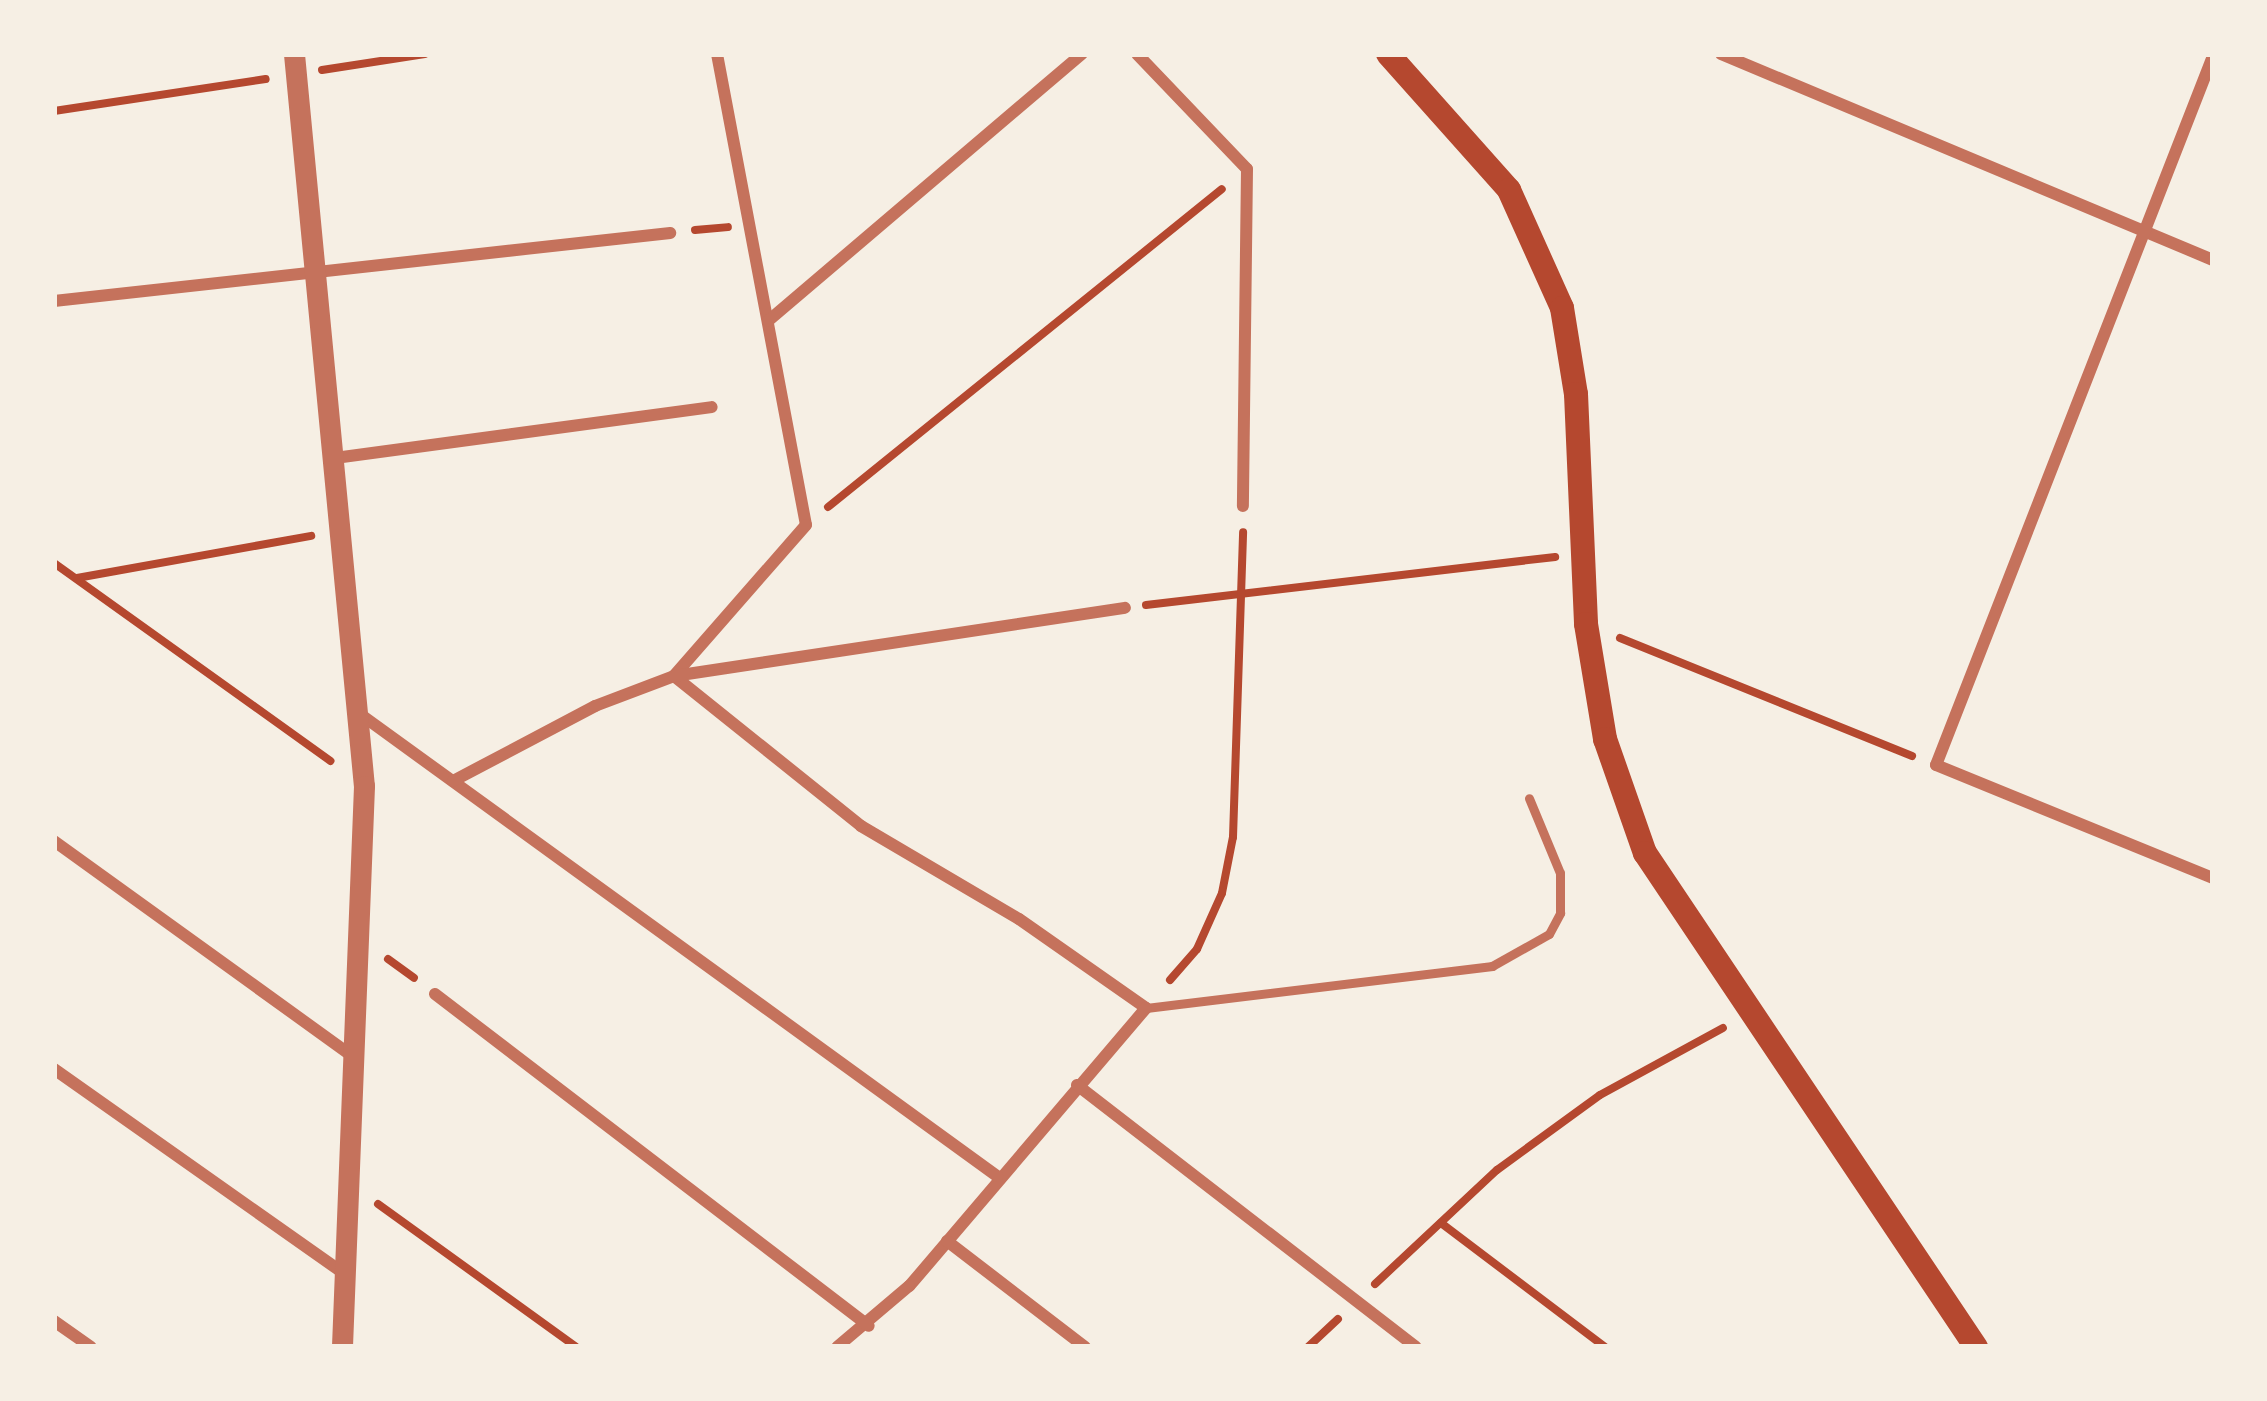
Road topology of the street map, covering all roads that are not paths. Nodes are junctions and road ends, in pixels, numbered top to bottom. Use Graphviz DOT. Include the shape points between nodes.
graph roads {
  1 [pos="717,54"];
  2 [pos="1082,54"];
  3 [pos="1138,54"];
  4 [pos="1388,54"];
  5 [pos="1721,54"];
  6 [pos="2213,56"];
  7 [pos="295,64"];
  8 [pos="2142,230"];
  9 [pos="670,233"];
  10 [pos="2213,260"];
  11 [pos="316,272"];
  12 [pos="54,302"];
  13 [pos="768,321"];
  14 [pos="712,407"];
  15 [pos="335,458"];
  16 [pos="1243,506"];
  17 [pos="1125,608"];
  18 [pos="674,676"];
  19 [pos="360,714"];
  20 [pos="453,781"];
  21 [pos="1529,798"];
  22 [pos="54,841"];
  23 [pos="2213,878"];
  24 [pos="435,994"];
  25 [pos="1146,1008"];
  26 [pos="357,1060"];
  27 [pos="54,1069"];
  28 [pos="1077,1084"];
  29 [pos="997,1176"];
  30 [pos="947,1241"];
  31 [pos="346,1275"];
  32 [pos="54,1321"];
  33 [pos="869,1326"];
  34 [pos="92,1347"];
  35 [pos="342,1347"];
  36 [pos="837,1347"];
  37 [pos="1085,1347"];
  38 [pos="1416,1347"];
  39 [pos="1976,1347"];
  1 -- 13 [label="street"];
  2 -- 13 [label="street"];
  3 -- 16 [label="street" via="1247,169"];
  4 -- 39 [label="main road" via="1490,163 1549,267 1576,394 1586,625 1605,739 1645,854"];
  5 -- 8 [label="street"];
  6 -- 8 [label="street"];
  7 -- 11 [label="street"];
  8 -- 10 [label="street"];
  8 -- 23 [label="street" via="1936,765"];
  9 -- 11 [label="street"];
  11 -- 12 [label="street"];
  11 -- 15 [label="street"];
  13 -- 18 [label="street" via="806,525"];
  14 -- 15 [label="street"];
  15 -- 19 [label="street"];
  17 -- 18 [label="street"];
  18 -- 20 [label="street" via="583,712"];
  18 -- 25 [label="street" via="861,826 1019,919"];
  19 -- 20 [label="street"];
  19 -- 26 [label="street"];
  20 -- 29 [label="street"];
  21 -- 25 [label="lane" via="1560,873 1560,913 1549,934 1492,965"];
  22 -- 26 [label="street"];
  24 -- 33 [label="street"];
  25 -- 28 [label="street"];
  26 -- 31 [label="street"];
  27 -- 31 [label="street"];
  28 -- 29 [label="street"];
  28 -- 38 [label="street"];
  29 -- 30 [label="street"];
  30 -- 33 [label="street"];
  30 -- 37 [label="street"];
  31 -- 35 [label="street"];
  32 -- 34 [label="street"];
  33 -- 36 [label="street"];
}
